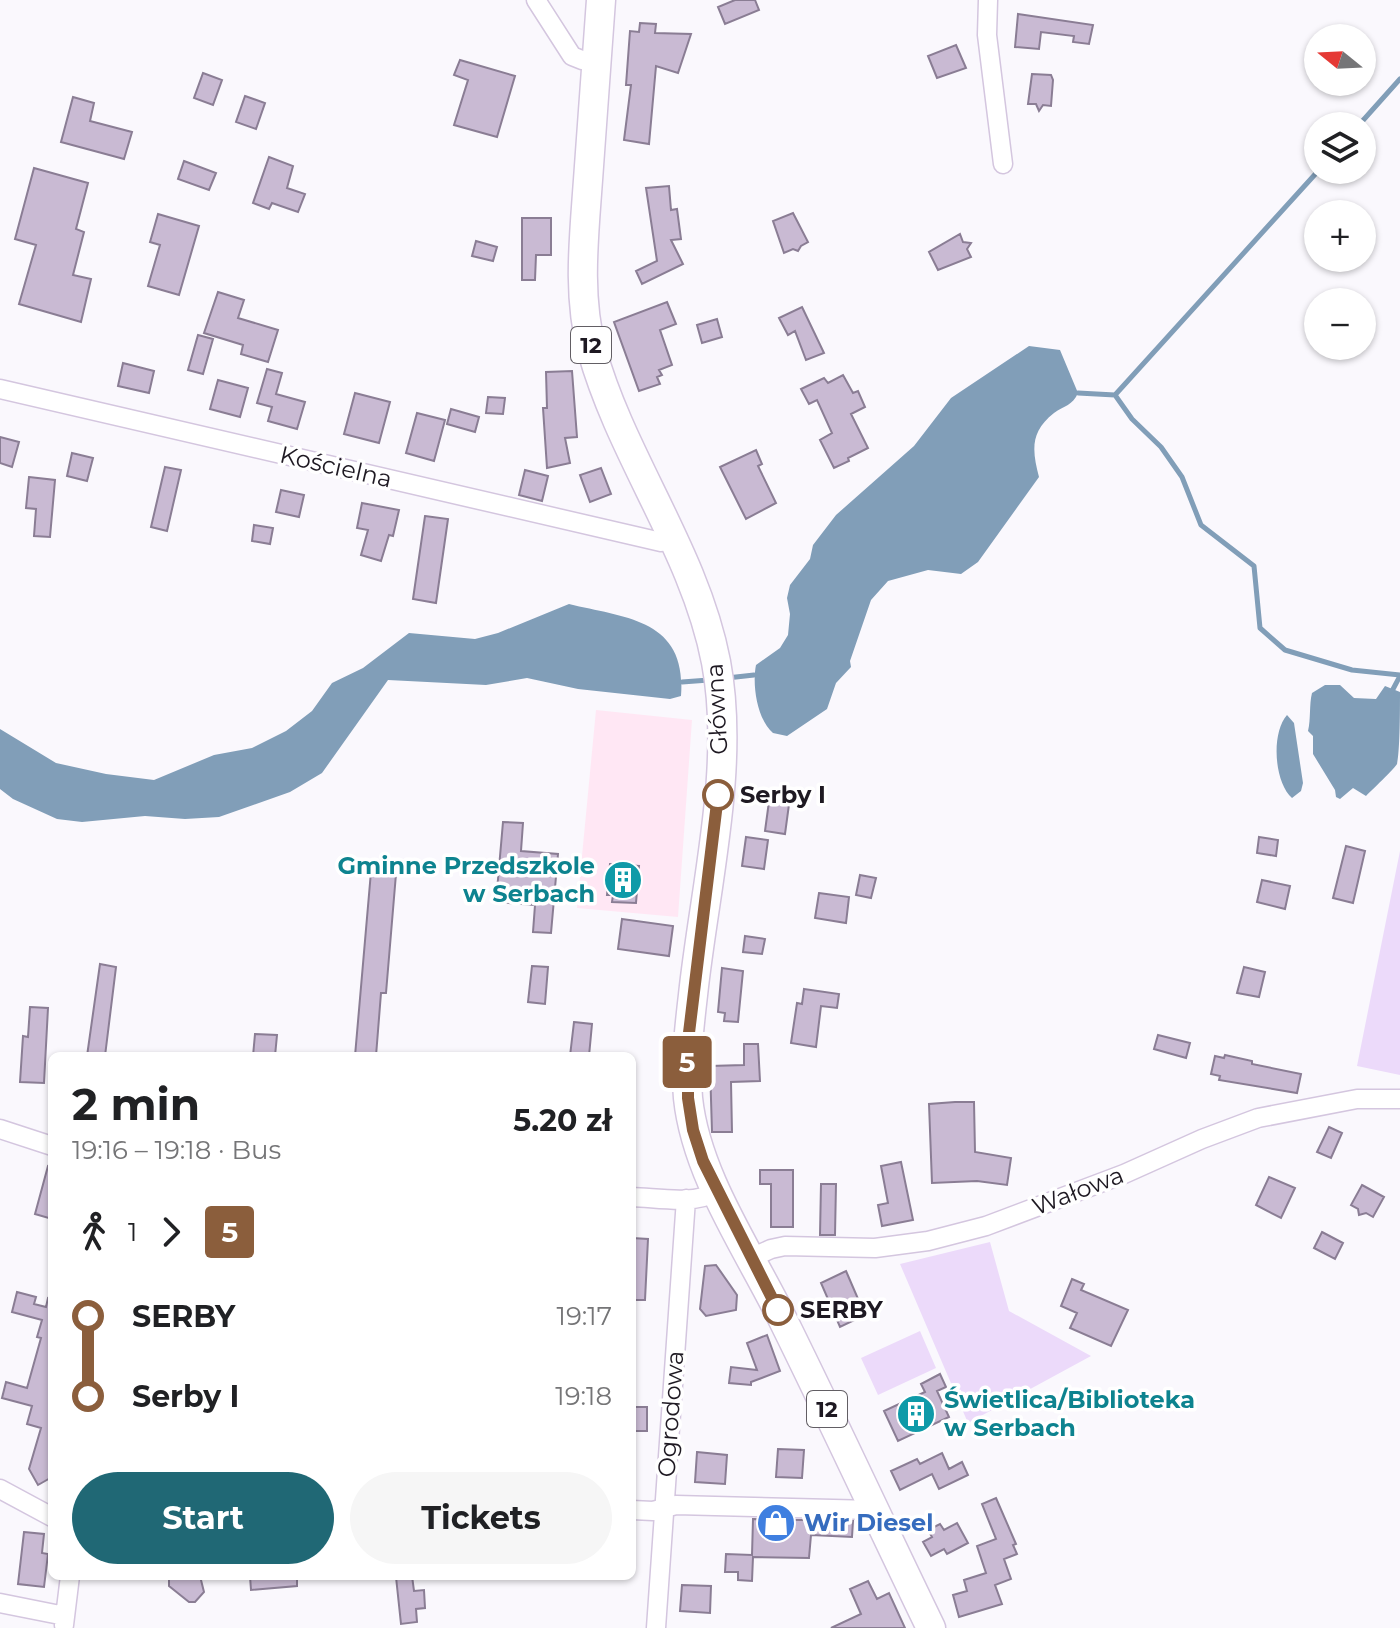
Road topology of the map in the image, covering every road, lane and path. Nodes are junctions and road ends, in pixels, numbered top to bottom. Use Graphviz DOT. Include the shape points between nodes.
graph roads {
  1 [pos="536,0"];
  2 [pos="601,0"];
  3 [pos="988,0"];
  4 [pos="597,61"];
  5 [pos="1003,164"];
  6 [pos="0,389"];
  7 [pos="671,537"];
  8 [pos="1400,1099"];
  9 [pos="0,1129"];
  10 [pos="48,1145"];
  11 [pos="717,1192"];
  12 [pos="636,1197"];
  13 [pos="686,1199"];
  14 [pos="751,1258"];
  15 [pos="0,1489"];
  16 [pos="665,1508"];
  17 [pos="636,1510"];
  18 [pos="874,1510"];
  19 [pos="48,1515"];
  20 [pos="69,1580"];
  21 [pos="0,1603"];
  22 [pos="64,1622"];
  23 [pos="656,1628"];
  24 [pos="931,1628"];
  1 -- 4 [label="street" via="572,56"];
  2 -- 4 [label="main road, Główna / 12"];
  3 -- 5 [label="street" via="987,35"];
  4 -- 7 [label="main road, Główna / 12" via="583,270 585,318 603,384"];
  6 -- 7 [label="street, Kościelna" via="661,542"];
  7 -- 11 [label="main road, Główna / 12" via="706,623 719,679 719,783 687,1069 693,1130"];
  8 -- 14 [label="street, Wałowa" via="1357,1099 1258,1118 1000,1221 928,1241 875,1248 785,1246"];
  9 -- 10 [label="street"];
  11 -- 13 [label="street"];
  11 -- 14 [label="main road, Główna / 12"];
  12 -- 13 [label="street"];
  13 -- 16 [label="street, Ogrodowa"];
  14 -- 18 [label="main road, Główna / 12"];
  15 -- 19 [label="street"];
  16 -- 17 [label="street"];
  16 -- 18 [label="street"];
  16 -- 23 [label="street, Ogrodowa"];
  18 -- 24 [label="main road, Główna / 12"];
  20 -- 22 [label="street"];
  21 -- 22 [label="street"];
}
